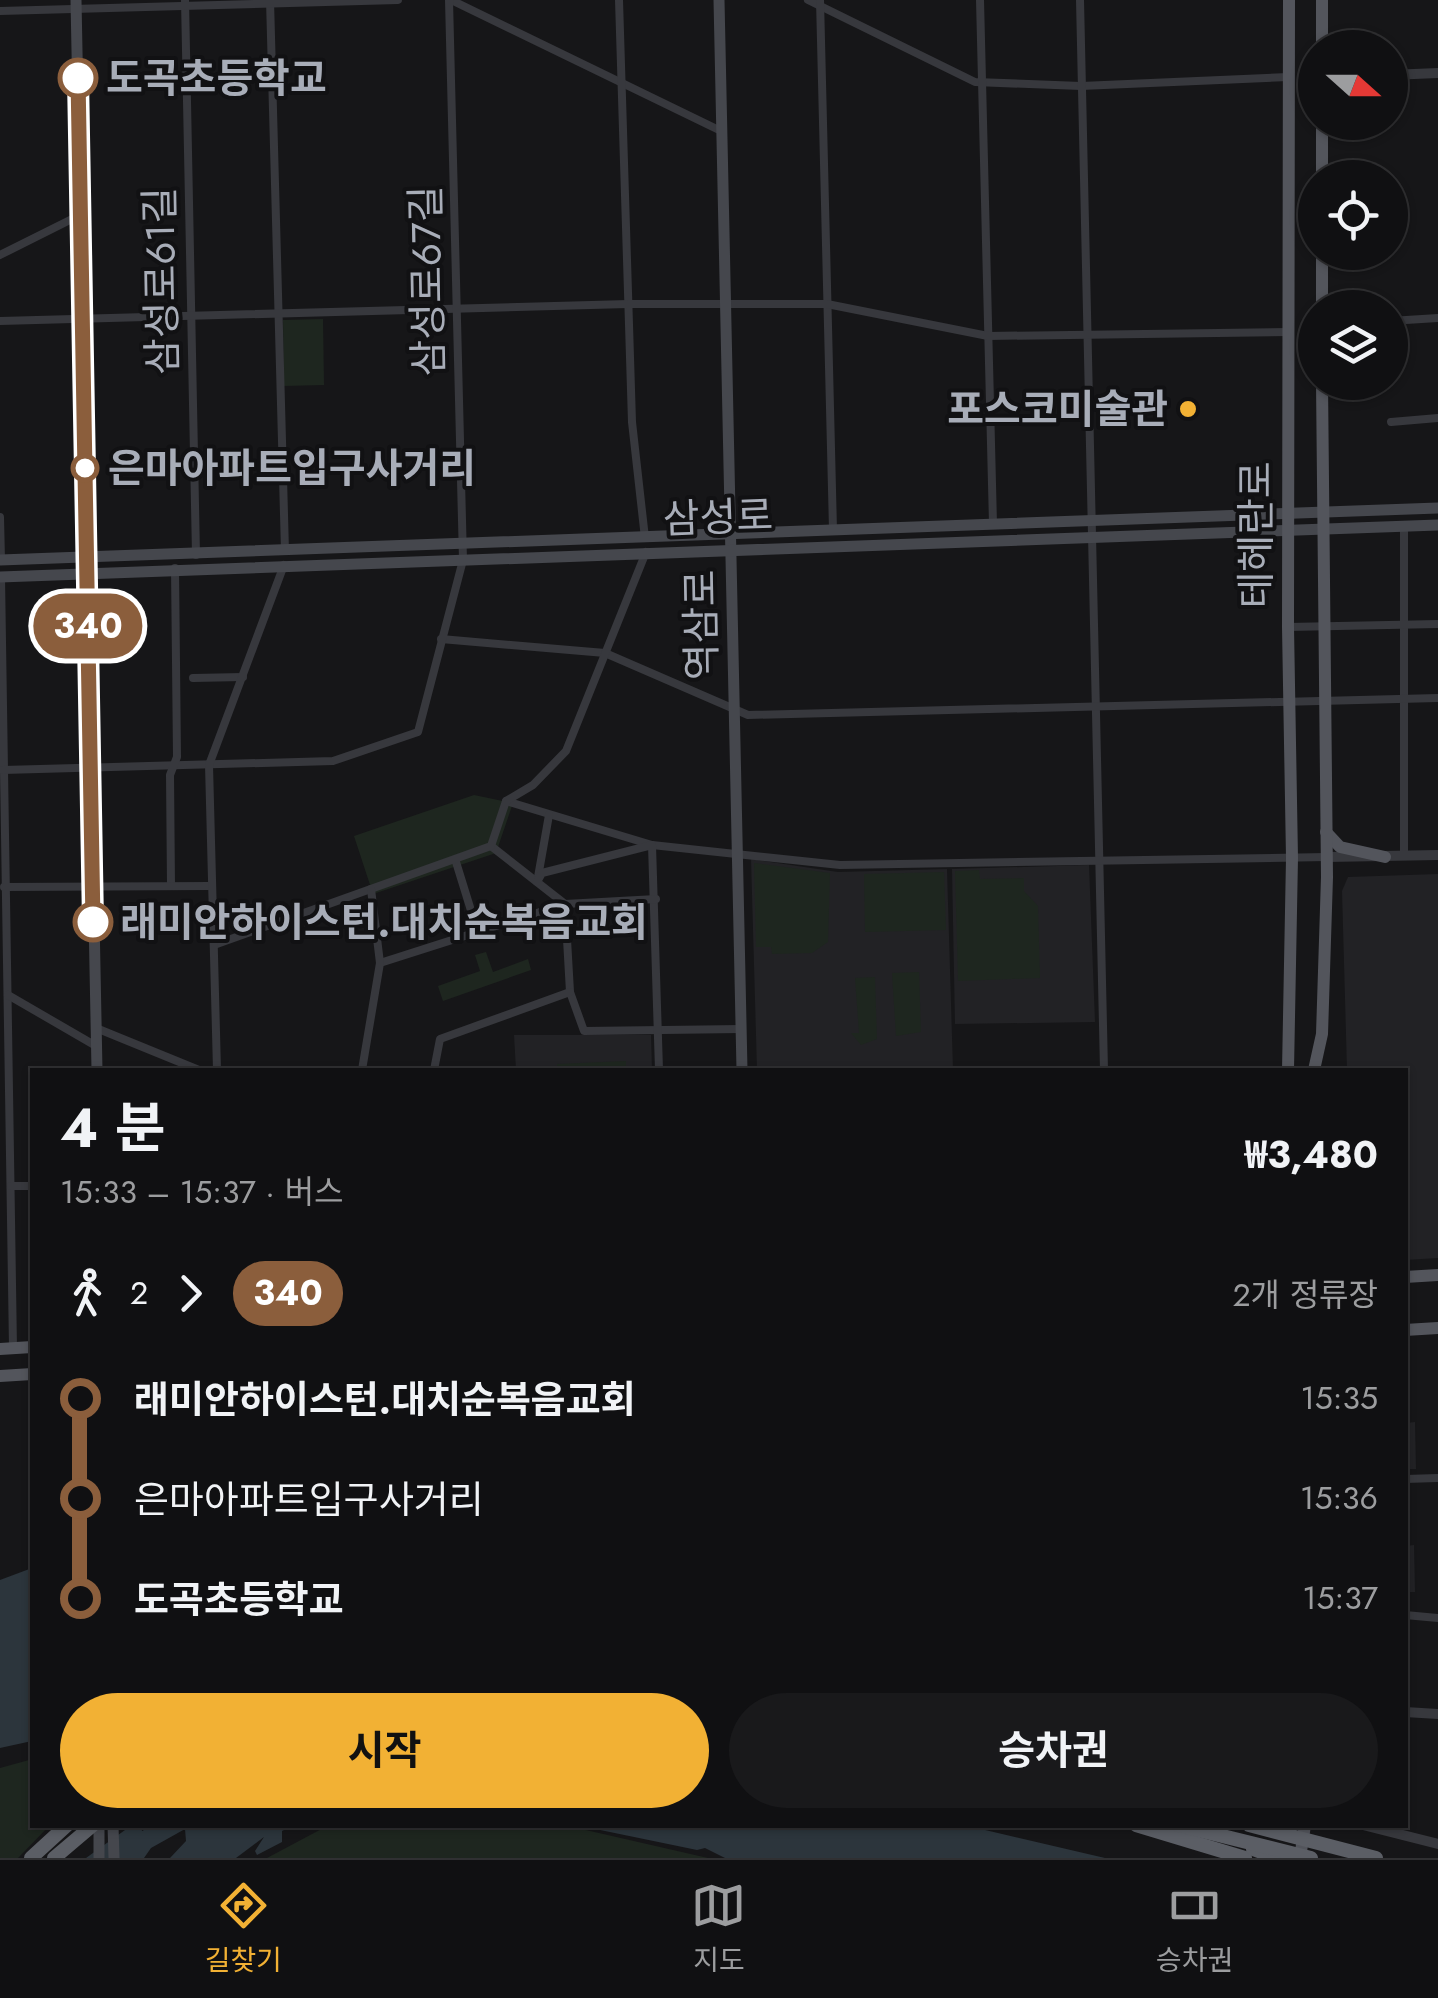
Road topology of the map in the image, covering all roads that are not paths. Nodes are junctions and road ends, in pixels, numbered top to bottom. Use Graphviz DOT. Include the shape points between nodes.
graph roads {
  1 [pos="398,0"];
  2 [pos="450,0"];
  3 [pos="619,0"];
  4 [pos="719,0"];
  5 [pos="808,0"];
  6 [pos="980,0"];
  7 [pos="1080,0"];
  8 [pos="1289,0"];
  9 [pos="1322,0"];
  10 [pos="270,2"];
  11 [pos="185,3"];
  12 [pos="820,3"];
  13 [pos="76,4"];
  14 [pos="0,10"];
  15 [pos="1322,30"];
  16 [pos="1438,73"];
  17 [pos="1408,74"];
  18 [pos="1288,77"];
  19 [pos="622,82"];
  20 [pos="982,82"];
  21 [pos="1081,86"];
  22 [pos="722,132"];
  23 [pos="80,215"];
  24 [pos="0,255"];
  25 [pos="628,304"];
  26 [pos="725,304"];
  27 [pos="826,304"];
  28 [pos="458,309"];
  29 [pos="192,316"];
  30 [pos="278,316"];
  31 [pos="1438,318"];
  32 [pos="81,319"];
  33 [pos="1408,320"];
  34 [pos="0,321"];
  35 [pos="1289,332"];
  36 [pos="988,336"];
  37 [pos="1086,337"];
  38 [pos="1322,400"];
  39 [pos="1438,418"];
  40 [pos="1391,422"];
  41 [pos="1438,508"];
  42 [pos="1322,513"];
  43 [pos="1288,516"];
  44 [pos="0,517"];
  45 [pos="1092,520"];
  46 [pos="994,524"];
  47 [pos="1438,525"];
  48 [pos="1404,528"];
  49 [pos="1322,529"];
  50 [pos="833,531"];
  51 [pos="1289,532"];
  52 [pos="730,533"];
  53 [pos="1092,536"];
  54 [pos="463,544"];
  55 [pos="646,545"];
  56 [pos="732,550"];
  57 [pos="286,551"];
  58 [pos="196,554"];
  59 [pos="87,557"];
  60 [pos="0,560"];
  61 [pos="463,560"];
  62 [pos="284,565"];
  63 [pos="175,568"];
  64 [pos="88,574"];
  65 [pos="0,577"];
  66 [pos="1438,624"];
  67 [pos="1406,625"];
  68 [pos="1322,626"];
  69 [pos="1288,627"];
  70 [pos="441,639"];
  71 [pos="605,653"];
  72 [pos="193,678"];
  73 [pos="243,678"];
  74 [pos="1406,698"];
  75 [pos="1438,698"];
  76 [pos="1322,700"];
  77 [pos="1288,703"];
  78 [pos="1096,706"];
  79 [pos="734,710"];
  80 [pos="209,765"];
  81 [pos="173,766"];
  82 [pos="88,768"];
  83 [pos="2,770"];
  84 [pos="506,801"];
  85 [pos="549,814"];
  86 [pos="1325,830"];
  87 [pos="652,845"];
  88 [pos="491,846"];
  89 [pos="737,852"];
  90 [pos="1438,855"];
  91 [pos="1404,856"];
  92 [pos="1327,857"];
  93 [pos="1292,858"];
  94 [pos="1385,858"];
  95 [pos="1098,860"];
  96 [pos="456,862"];
  97 [pos="537,882"];
  98 [pos="92,886"];
  99 [pos="171,886"];
  100 [pos="210,886"];
  101 [pos="4,887"];
  102 [pos="372,889"];
  103 [pos="656,899"];
  104 [pos="565,904"];
  105 [pos="478,933"];
  106 [pos="214,945"];
  107 [pos="380,963"];
  108 [pos="570,992"];
  109 [pos="8,995"];
  110 [pos="96,1028"];
  111 [pos="741,1030"];
  112 [pos="658,1031"];
  113 [pos="96,1046"];
  114 [pos="96,1068"];
  115 [pos="194,1068"];
  116 [pos="217,1068"];
  117 [pos="362,1068"];
  118 [pos="434,1068"];
  119 [pos="659,1068"];
  120 [pos="742,1068"];
  121 [pos="1104,1068"];
  122 [pos="1288,1068"];
  123 [pos="1314,1068"];
  124 [pos="11,1186"];
  125 [pos="30,1186"];
  126 [pos="1438,1274"];
  127 [pos="1408,1276"];
  128 [pos="1438,1328"];
  129 [pos="1408,1330"];
  130 [pos="6,1349"];
  131 [pos="30,1374"];
  132 [pos="0,1376"];
  133 [pos="1438,1478"];
  134 [pos="1408,1479"];
  135 [pos="1408,1615"];
  136 [pos="1438,1618"];
  137 [pos="1408,1712"];
  138 [pos="1438,1714"];
  139 [pos="64,1828"];
  140 [pos="92,1828"];
  141 [pos="96,1828"];
  142 [pos="113,1828"];
  143 [pos="1146,1828"];
  144 [pos="1190,1828"];
  145 [pos="1261,1828"];
  146 [pos="1288,1828"];
  147 [pos="1375,1828"];
  148 [pos="1304,1829"];
  149 [pos="1210,1833"];
  150 [pos="1438,1844"];
  151 [pos="30,1858"];
  152 [pos="54,1858"];
  153 [pos="99,1858"];
  154 [pos="114,1858"];
  155 [pos="1245,1858"];
  156 [pos="1280,1858"];
  157 [pos="1300,1858"];
  158 [pos="1311,1858"];
  159 [pos="1376,1858"];
  1 -- 10 [label="street"];
  2 -- 19 [label="street"];
  2 -- 28 [label="street, 삼성로67길"];
  3 -- 19 [label="street"];
  4 -- 22 [label="main road, 역삼로"];
  5 -- 12 [label="street"];
  6 -- 20 [label="street"];
  7 -- 21 [label="street"];
  8 -- 18 [label="main road, 테헤란로"];
  9 -- 15 [label="main road"];
  10 -- 11 [label="street"];
  10 -- 30 [label="street"];
  11 -- 13 [label="street"];
  11 -- 29 [label="street, 삼성로61길"];
  12 -- 20 [label="street"];
  12 -- 27 [label="street"];
  13 -- 14 [label="street"];
  13 -- 23 [label="main road"];
  16 -- 17 [label="street"];
  18 -- 21 [label="street"];
  18 -- 35 [label="main road, 테헤란로"];
  19 -- 22 [label="street"];
  19 -- 25 [label="street"];
  20 -- 21 [label="street"];
  20 -- 36 [label="street"];
  21 -- 37 [label="street"];
  22 -- 26 [label="main road, 역삼로"];
  23 -- 24 [label="street"];
  23 -- 32 [label="main road"];
  25 -- 26 [label="street"];
  25 -- 28 [label="street"];
  25 -- 55 [label="street"];
  26 -- 27 [label="street"];
  26 -- 52 [label="main road, 역삼로"];
  27 -- 36 [label="street"];
  27 -- 50 [label="street"];
  28 -- 30 [label="street"];
  28 -- 54 [label="street, 삼성로67길"];
  29 -- 30 [label="street"];
  29 -- 32 [label="street"];
  29 -- 58 [label="street, 삼성로61길"];
  30 -- 57 [label="street"];
  31 -- 33 [label="street"];
  32 -- 34 [label="street"];
  32 -- 59 [label="main road"];
  35 -- 37 [label="street"];
  35 -- 43 [label="main road, 테헤란로"];
  36 -- 37 [label="street"];
  36 -- 46 [label="street"];
  37 -- 45 [label="street"];
  38 -- 42 [label="main road, 테헤란로"];
  39 -- 40 [label="street"];
  41 -- 42 [label="main road, 삼성로"];
  42 -- 43 [label="main road, 삼성로"];
  42 -- 49 [label="main road, 테헤란로"];
  43 -- 45 [label="main road, 삼성로"];
  43 -- 51 [label="main road, 테헤란로"];
  44 -- 60 [label="street"];
  45 -- 46 [label="main road, 삼성로"];
  45 -- 53 [label="street"];
  46 -- 50 [label="main road, 삼성로"];
  47 -- 48 [label="main road, 삼성로"];
  48 -- 49 [label="main road, 삼성로"];
  48 -- 67 [label="street"];
  49 -- 51 [label="main road, 삼성로"];
  49 -- 68 [label="main road, 테헤란로"];
  50 -- 52 [label="main road, 삼성로"];
  51 -- 53 [label="main road, 삼성로"];
  51 -- 69 [label="main road, 테헤란로"];
  52 -- 55 [label="main road, 삼성로"];
  52 -- 56 [label="main road, 역삼로"];
  53 -- 56 [label="main road, 삼성로"];
  53 -- 78 [label="street"];
  54 -- 55 [label="main road, 삼성로"];
  54 -- 57 [label="main road, 삼성로"];
  54 -- 61 [label="main road"];
  54 -- 61 [label="main road"];
  55 -- 56 [label="main road, 삼성로"];
  55 -- 61 [label="main road, 삼성로"];
  55 -- 71 [label="street"];
  56 -- 79 [label="main road, 역삼로"];
  57 -- 58 [label="main road, 삼성로"];
  58 -- 59 [label="main road, 삼성로"];
  59 -- 60 [label="main road, 삼성로"];
  59 -- 64 [label="main road"];
  61 -- 62 [label="main road, 삼성로"];
  61 -- 70 [label="street"];
  62 -- 63 [label="main road, 삼성로"];
  62 -- 73 [label="street"];
  63 -- 64 [label="main road, 삼성로"];
  63 -- 81 [label="street"];
  64 -- 65 [label="main road, 삼성로"];
  64 -- 82 [label="main road"];
  65 -- 83 [label="street"];
  66 -- 67 [label="street"];
  67 -- 68 [label="street"];
  67 -- 74 [label="street"];
  68 -- 69 [label="street"];
  68 -- 76 [label="main road, 테헤란로"];
  69 -- 77 [label="main road, 테헤란로"];
  70 -- 71 [label="street"];
  70 -- 80 [label="street" via="418,732 333,761"];
  71 -- 79 [label="street"];
  71 -- 84 [label="street" via="566,751"];
  72 -- 73 [label="street"];
  73 -- 80 [label="street"];
  74 -- 75 [label="street"];
  74 -- 76 [label="street"];
  74 -- 91 [label="street"];
  76 -- 77 [label="street"];
  76 -- 86 [label="main road, 테헤란로"];
  77 -- 78 [label="street"];
  77 -- 93 [label="main road, 테헤란로"];
  78 -- 79 [label="street" via="748,715"];
  78 -- 95 [label="street"];
  79 -- 89 [label="main road, 역삼로"];
  80 -- 81 [label="street"];
  80 -- 100 [label="street"];
  81 -- 82 [label="street"];
  81 -- 99 [label="street"];
  82 -- 83 [label="street"];
  82 -- 98 [label="main road"];
  83 -- 101 [label="street"];
  84 -- 85 [label="street"];
  84 -- 88 [label="street"];
  85 -- 87 [label="street"];
  85 -- 97 [label="street"];
  86 -- 92 [label="main road, 테헤란로"];
  86 -- 94 [label="main road" via="1336,844"];
  87 -- 89 [label="street"];
  87 -- 97 [label="street" via="542,873"];
  87 -- 103 [label="street"];
  88 -- 96 [label="street"];
  88 -- 97 [label="street"];
  89 -- 95 [label="street" via="840,865"];
  89 -- 111 [label="main road, 역삼로"];
  90 -- 91 [label="street"];
  91 -- 94 [label="street"];
  92 -- 93 [label="street"];
  92 -- 94 [label="street"];
  92 -- 123 [label="main road, 테헤란로" via="1322,1034"];
  93 -- 95 [label="street"];
  93 -- 122 [label="main road, 테헤란로"];
  95 -- 121 [label="street"];
  96 -- 102 [label="street"];
  96 -- 105 [label="street"];
  97 -- 104 [label="street"];
  98 -- 99 [label="street"];
  98 -- 101 [label="street"];
  98 -- 110 [label="main road"];
  99 -- 100 [label="street"];
  100 -- 106 [label="street"];
  101 -- 109 [label="street"];
  102 -- 106 [label="street"];
  102 -- 107 [label="street"];
  103 -- 104 [label="street"];
  103 -- 112 [label="street"];
  104 -- 105 [label="street"];
  104 -- 108 [label="street"];
  105 -- 107 [label="street"];
  106 -- 116 [label="street"];
  107 -- 117 [label="street"];
  108 -- 112 [label="street" via="584,1031"];
  108 -- 118 [label="street" via="440,1039"];
  109 -- 113 [label="street"];
  109 -- 124 [label="street"];
  110 -- 113 [label="main road"];
  110 -- 115 [label="street"];
  111 -- 112 [label="street"];
  111 -- 120 [label="main road, 역삼로"];
  112 -- 119 [label="street"];
  113 -- 114 [label="main road"];
  124 -- 125 [label="street"];
  124 -- 130 [label="street"];
  126 -- 127 [label="main road"];
  128 -- 129 [label="main road"];
  131 -- 132 [label="main road"];
  133 -- 134 [label="street"];
  135 -- 136 [label="street"];
  137 -- 138 [label="street"];
  139 -- 151 [label="highway"];
  140 -- 152 [label="highway"];
  141 -- 153 [label="main road"];
  142 -- 154 [label="main road"];
  143 -- 155 [label="highway"];
  144 -- 149 [label="highway, bridge"];
  145 -- 159 [label="highway, bridge"];
  146 -- 156 [label="main road, bridge"];
  147 -- 150 [label="street"];
  148 -- 157 [label="main road, bridge"];
  149 -- 156 [label="highway, bridge"];
  149 -- 158 [label="highway, bridge"];
}
